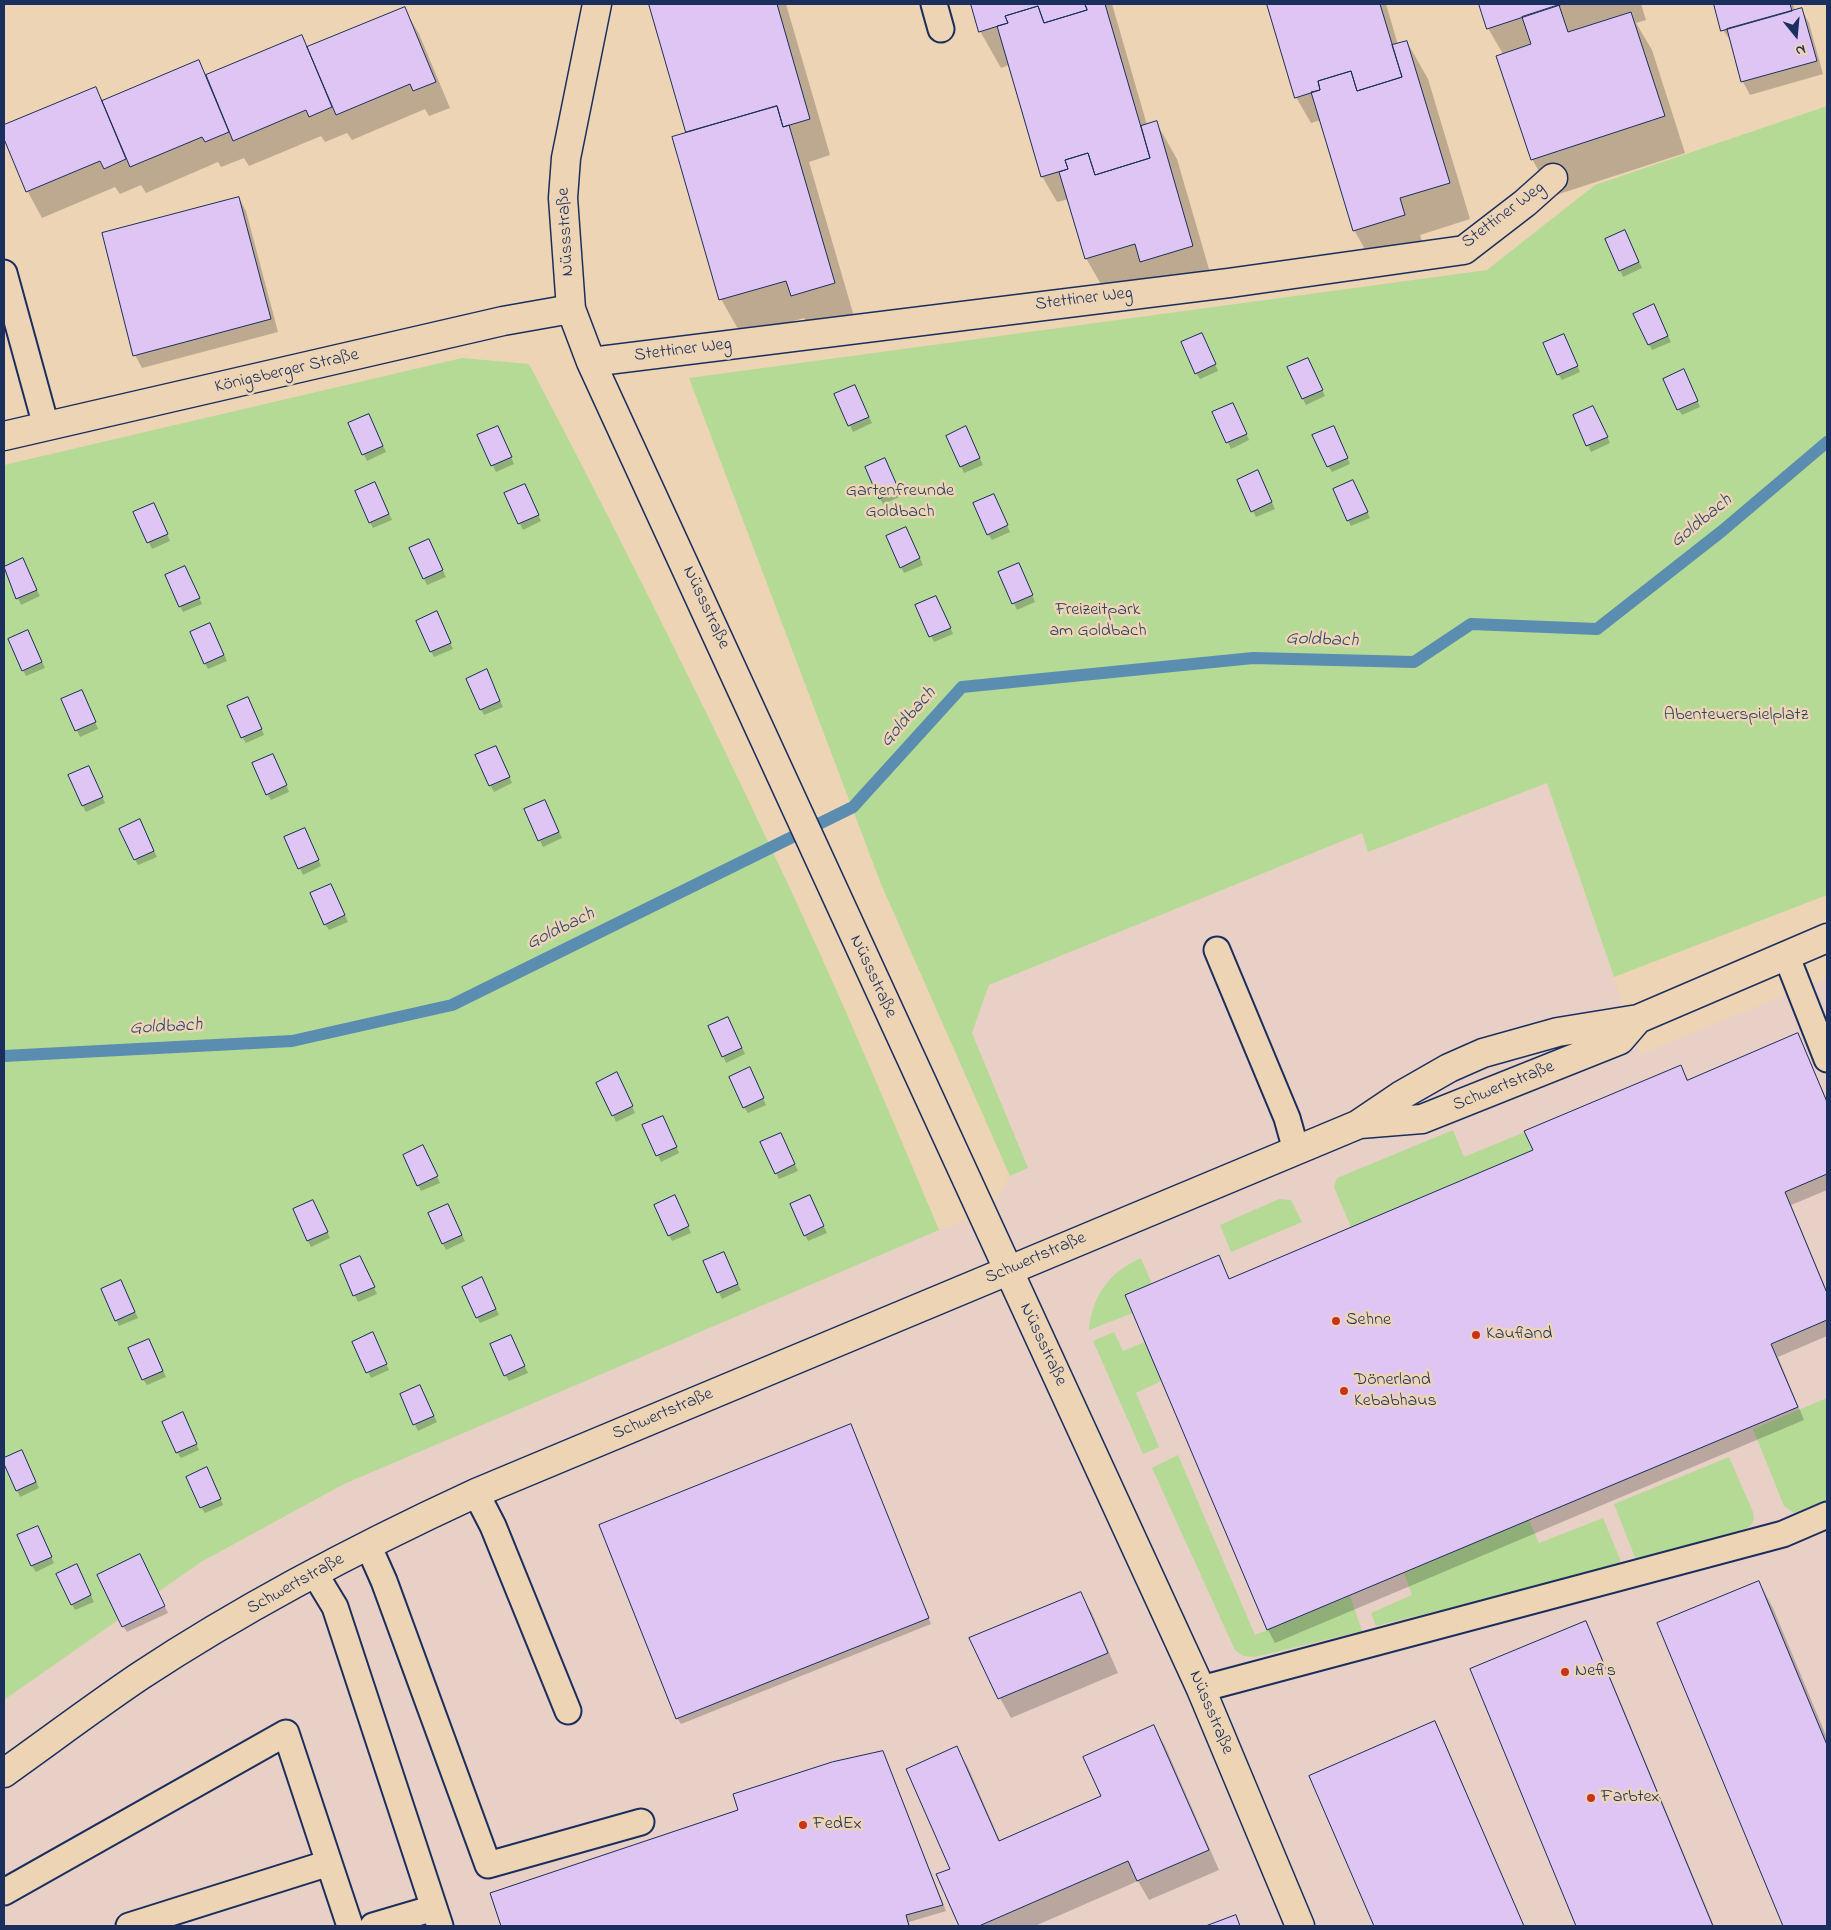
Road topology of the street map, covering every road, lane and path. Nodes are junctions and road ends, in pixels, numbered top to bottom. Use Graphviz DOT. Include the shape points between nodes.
graph roads {
  1 [pos="596,4"];
  2 [pos="934,4"];
  3 [pos="941,29"];
  4 [pos="1553,178"];
  5 [pos="4,273"];
  6 [pos="572,308"];
  7 [pos="591,362"];
  8 [pos="46,426"];
  9 [pos="4,436"];
  10 [pos="1827,938"];
  11 [pos="1218,950"];
  12 [pos="1786,955"];
  13 [pos="1638,1019"];
  14 [pos="1827,1059"];
  15 [pos="1357,1124"];
  16 [pos="1296,1150"];
  17 [pos="1008,1270"];
  18 [pos="476,1493"];
  19 [pos="1827,1515"];
  20 [pos="368,1545"];
  21 [pos="315,1574"];
  22 [pos="1201,1689"];
  23 [pos="568,1711"];
  24 [pos="4,1773"];
  25 [pos="641,1822"];
  26 [pos="328,1863"];
  27 [pos="4,1892"];
  28 [pos="437,1917"];
  29 [pos="129,1926"];
  30 [pos="350,1926"];
  31 [pos="373,1926"];
  32 [pos="1300,1926"];
  1 -- 6 [label="street, Nüssstraße" via="566,158 563,198"];
  2 -- 3 [label="lane"];
  4 -- 7 [label="street, Stettiner Weg" via="1464,250 1219,284"];
  5 -- 8 [label="lane"];
  6 -- 7 [label="street, Nüssstraße"];
  6 -- 8 [label="street, Königsberger Straße"];
  7 -- 17 [label="street, Nüssstraße"];
  8 -- 9 [label="street, Königsberger Straße"];
  10 -- 12 [label="street, Schwertstraße"];
  11 -- 16 [label="lane" via="1287,1118"];
  12 -- 13 [label="street, Schwertstraße"];
  12 -- 14 [label="lane"];
  13 -- 15 [label="street, Schwertstraße" via="1558,1032 1483,1053 1441,1073"];
  13 -- 15 [label="street, Schwertstraße" via="1620,1040 1422,1119"];
  15 -- 16 [label="street, Schwertstraße"];
  16 -- 17 [label="street, Schwertstraße"];
  17 -- 18 [label="street, Schwertstraße"];
  17 -- 22 [label="street, Nüssstraße"];
  18 -- 20 [label="street, Schwertstraße"];
  18 -- 23 [label="lane" via="493,1526"];
  19 -- 22 [label="lane" via="1783,1534"];
  20 -- 21 [label="street, Schwertstraße"];
  20 -- 25 [label="lane" via="488,1865"];
  21 -- 24 [label="street, Schwertstraße" via="141,1676"];
  21 -- 28 [label="lane" via="335,1607"];
  22 -- 32 [label="street, Nüssstraße"];
  26 -- 27 [label="lane" via="286,1733"];
  26 -- 29 [label="lane"];
  26 -- 30 [label="lane"];
  28 -- 31 [label="lane"];
}
